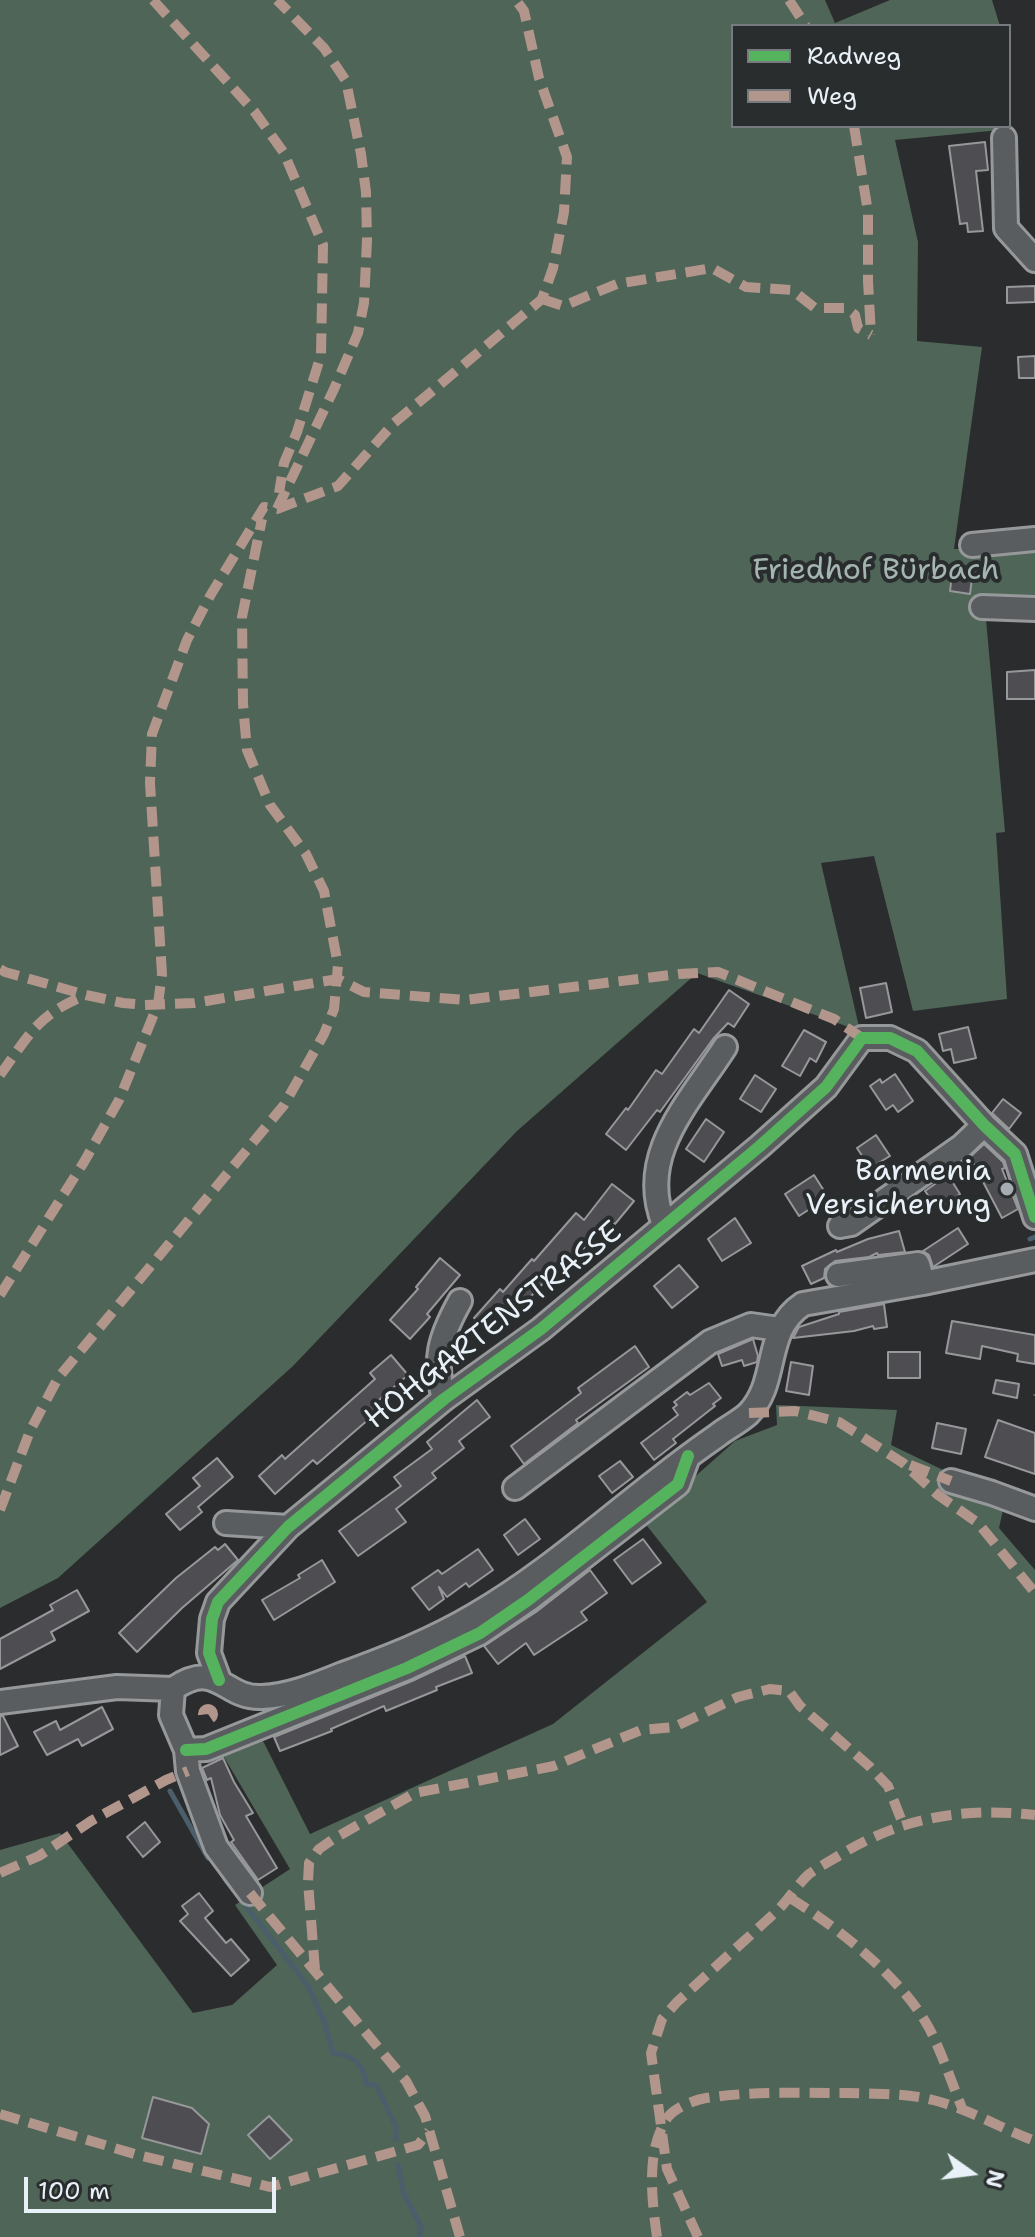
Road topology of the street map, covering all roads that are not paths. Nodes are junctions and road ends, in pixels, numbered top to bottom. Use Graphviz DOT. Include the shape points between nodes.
graph roads {
  1 [pos="1004,138"];
  2 [pos="1035,260"];
  3 [pos="1035,539"];
  4 [pos="972,545"];
  5 [pos="982,607"];
  6 [pos="1035,609"];
  7 [pos="725,1047"];
  8 [pos="984,1125"];
  9 [pos="1035,1217"];
  10 [pos="664,1224"];
  11 [pos="840,1226"];
  12 [pos="1035,1260"];
  13 [pos="838,1275"];
  14 [pos="923,1283"];
  15 [pos="460,1301"];
  16 [pos="779,1329"];
  17 [pos="444,1399"];
  18 [pos="688,1456"];
  19 [pos="951,1481"];
  20 [pos="515,1488"];
  21 [pos="1035,1509"];
  22 [pos="226,1523"];
  23 [pos="288,1527"];
  24 [pos="219,1680"];
  25 [pos="173,1689"];
  26 [pos="268,1697"];
  27 [pos="0,1702"];
  28 [pos="214,1745"];
  29 [pos="186,1750"];
  30 [pos="250,1893"];
  1 -- 2 [label="street" via="1006,228"];
  3 -- 4 [label="street"];
  5 -- 6 [label="street"];
  7 -- 10 [label="street, HOHGARTENSTRASSE" via="661,1146 655,1203"];
  8 -- 9 [label="street" via="1015,1154"];
  8 -- 10 [label="street, HOHGARTENSTRASSE" via="917,1051 890,1038 862,1038 826,1087"];
  8 -- 11 [label="street" via="922,1176 851,1224"];
  10 -- 17 [label="street, HOHGARTENSTRASSE" via="541,1329"];
  12 -- 14 [label="street"];
  13 -- 14 [label="street" via="918,1264"];
  14 -- 16 [label="street" via="803,1304"];
  15 -- 17 [label="street, HOHGARTENSTRASSE" via="439,1353 437,1374"];
  16 -- 18 [label="street" via="773,1361 749,1413"];
  16 -- 20 [label="street" via="751,1325 710,1342"];
  17 -- 23 [label="street, HOHGARTENSTRASSE"];
  18 -- 26 [label="street" via="540,1574 475,1615 412,1649"];
  18 -- 28 [label="street" via="678,1484 480,1633 396,1673"];
  19 -- 21 [label="street"];
  22 -- 23 [label="street"];
  23 -- 24 [label="street, HOHGARTENSTRASSE" via="218,1602 209,1653"];
  24 -- 25 [label="street" via="200,1676"];
  24 -- 26 [label="street" via="246,1694"];
  25 -- 27 [label="street" via="117,1687"];
  25 -- 29 [label="street" via="171,1715"];
  26 -- 28 [label="street"];
  28 -- 29 [label="street"];
  29 -- 30 [label="street" via="188,1771 216,1847"];
}
